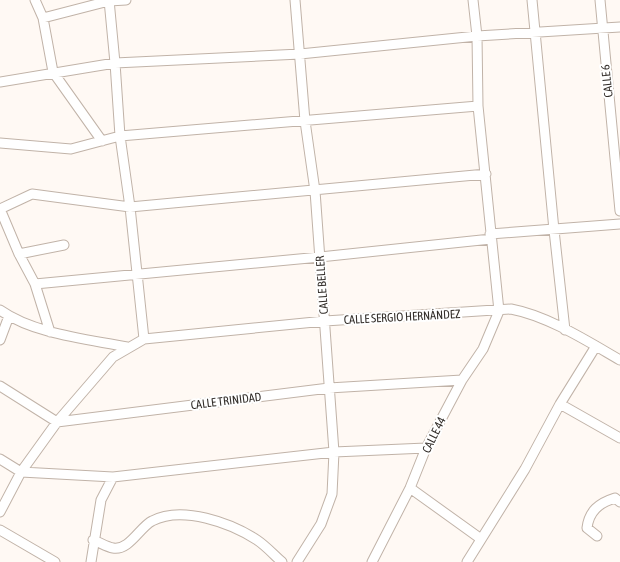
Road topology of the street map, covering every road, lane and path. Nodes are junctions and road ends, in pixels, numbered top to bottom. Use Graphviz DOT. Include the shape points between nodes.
graph roads {
  1 [pos="35,0"];
  2 [pos="126,0"];
  3 [pos="296,0"];
  4 [pos="473,0"];
  5 [pos="532,0"];
  6 [pos="600,0"];
  7 [pos="109,1"];
  8 [pos="43,18"];
  9 [pos="620,27"];
  10 [pos="602,28"];
  11 [pos="534,34"];
  12 [pos="478,36"];
  13 [pos="300,54"];
  14 [pos="115,63"];
  15 [pos="53,72"];
  16 [pos="0,82"];
  17 [pos="478,106"];
  18 [pos="305,121"];
  19 [pos="120,136"];
  20 [pos="102,141"];
  21 [pos="0,143"];
  22 [pos="486,174"];
  23 [pos="316,191"];
  24 [pos="130,207"];
  25 [pos="0,209"];
  26 [pos="620,210"];
  27 [pos="620,224"];
  28 [pos="554,230"];
  29 [pos="490,237"];
  30 [pos="64,245"];
  31 [pos="18,254"];
  32 [pos="320,258"];
  33 [pos="138,274"];
  34 [pos="35,284"];
  35 [pos="0,310"];
  36 [pos="499,311"];
  37 [pos="9,316"];
  38 [pos="325,321"];
  39 [pos="565,330"];
  40 [pos="50,332"];
  41 [pos="144,339"];
  42 [pos="0,340"];
  43 [pos="596,346"];
  44 [pos="127,347"];
  45 [pos="620,360"];
  46 [pos="462,380"];
  47 [pos="0,386"];
  48 [pos="329,388"];
  49 [pos="560,404"];
  50 [pos="57,422"];
  51 [pos="620,438"];
  52 [pos="426,448"];
  53 [pos="334,452"];
  54 [pos="0,459"];
  55 [pos="21,472"];
  56 [pos="113,477"];
  57 [pos="410,488"];
  58 [pos="620,502"];
  59 [pos="0,512"];
  60 [pos="0,530"];
  61 [pos="597,536"];
  62 [pos="481,538"];
  63 [pos="93,540"];
  64 [pos="55,562"];
  65 [pos="91,562"];
  66 [pos="282,562"];
  67 [pos="297,562"];
  68 [pos="372,562"];
  69 [pos="467,562"];
  1 -- 8 [label="street"];
  2 -- 7 [label="street"];
  3 -- 13 [label="street, CALLE BELLER"];
  4 -- 12 [label="street"];
  5 -- 11 [label="street"];
  6 -- 10 [label="street, CALLE 6"];
  7 -- 8 [label="street"];
  7 -- 14 [label="street"];
  8 -- 15 [label="street"];
  9 -- 10 [label="street"];
  10 -- 11 [label="street"];
  10 -- 26 [label="street, CALLE 6"];
  11 -- 12 [label="street"];
  11 -- 28 [label="street"];
  12 -- 13 [label="street"];
  12 -- 17 [label="street"];
  13 -- 14 [label="street"];
  13 -- 18 [label="street, CALLE BELLER"];
  14 -- 15 [label="street"];
  14 -- 19 [label="street"];
  15 -- 16 [label="street"];
  15 -- 20 [label="street"];
  17 -- 18 [label="street"];
  17 -- 22 [label="street"];
  18 -- 19 [label="street"];
  18 -- 23 [label="street, CALLE BELLER"];
  19 -- 20 [label="street"];
  19 -- 24 [label="street"];
  20 -- 21 [label="street" via="71,149"];
  22 -- 23 [label="street"];
  22 -- 29 [label="street"];
  23 -- 24 [label="street"];
  23 -- 32 [label="street, CALLE BELLER"];
  24 -- 25 [label="street" via="32,194"];
  24 -- 33 [label="street"];
  25 -- 31 [label="street"];
  27 -- 28 [label="street"];
  28 -- 29 [label="street"];
  28 -- 39 [label="street"];
  29 -- 32 [label="street"];
  29 -- 36 [label="street"];
  30 -- 31 [label="street"];
  31 -- 34 [label="street"];
  32 -- 33 [label="street"];
  32 -- 38 [label="street, CALLE BELLER"];
  33 -- 34 [label="street"];
  33 -- 41 [label="street"];
  34 -- 40 [label="street"];
  35 -- 37 [label="street"];
  36 -- 38 [label="street, CALLE SERGIO HERNÁNDEZ"];
  36 -- 39 [label="street, CALLE SERGIO HERNÁNDEZ" via="511,309 523,312"];
  36 -- 46 [label="street, CALLE 44" via="483,349"];
  37 -- 40 [label="street"];
  37 -- 42 [label="street"];
  38 -- 41 [label="street, CALLE SERGIO HERNÁNDEZ"];
  38 -- 48 [label="street, CALLE BELLER"];
  39 -- 43 [label="street, CALLE SERGIO HERNÁNDEZ"];
  40 -- 44 [label="street"];
  41 -- 44 [label="street, CALLE SERGIO HERNÁNDEZ"];
  43 -- 45 [label="street, CALLE SERGIO HERNÁNDEZ"];
  43 -- 49 [label="street"];
  44 -- 50 [label="street, CALLE SERGIO HERNÁNDEZ" via="113,357"];
  46 -- 48 [label="street, CALLE TRINIDAD"];
  46 -- 52 [label="street, CALLE 44"];
  47 -- 50 [label="street"];
  48 -- 50 [label="street, CALLE TRINIDAD"];
  48 -- 53 [label="street, CALLE BELLER"];
  49 -- 51 [label="street"];
  49 -- 62 [label="street" via="525,469"];
  50 -- 55 [label="street, CALLE SERGIO HERNÁNDEZ"];
  52 -- 53 [label="street"];
  52 -- 57 [label="street, CALLE 44"];
  53 -- 56 [label="street"];
  53 -- 67 [label="street, CALLE BELLER" via="332,494 321,524"];
  54 -- 55 [label="street"];
  55 -- 56 [label="street"];
  55 -- 59 [label="street, CALLE SERGIO HERNÁNDEZ"];
  56 -- 63 [label="street" via="101,500"];
  57 -- 62 [label="street"];
  57 -- 68 [label="street, CALLE 44"];
  58 -- 61 [label="street" via="615,498 593,510 588,518 587,528"];
  60 -- 64 [label="street"];
  62 -- 69 [label="street"];
  63 -- 65 [label="street"];
  63 -- 66 [label="street" via="114,548 124,546 152,521 166,516 186,515 210,519 234,528 257,540"];
}
